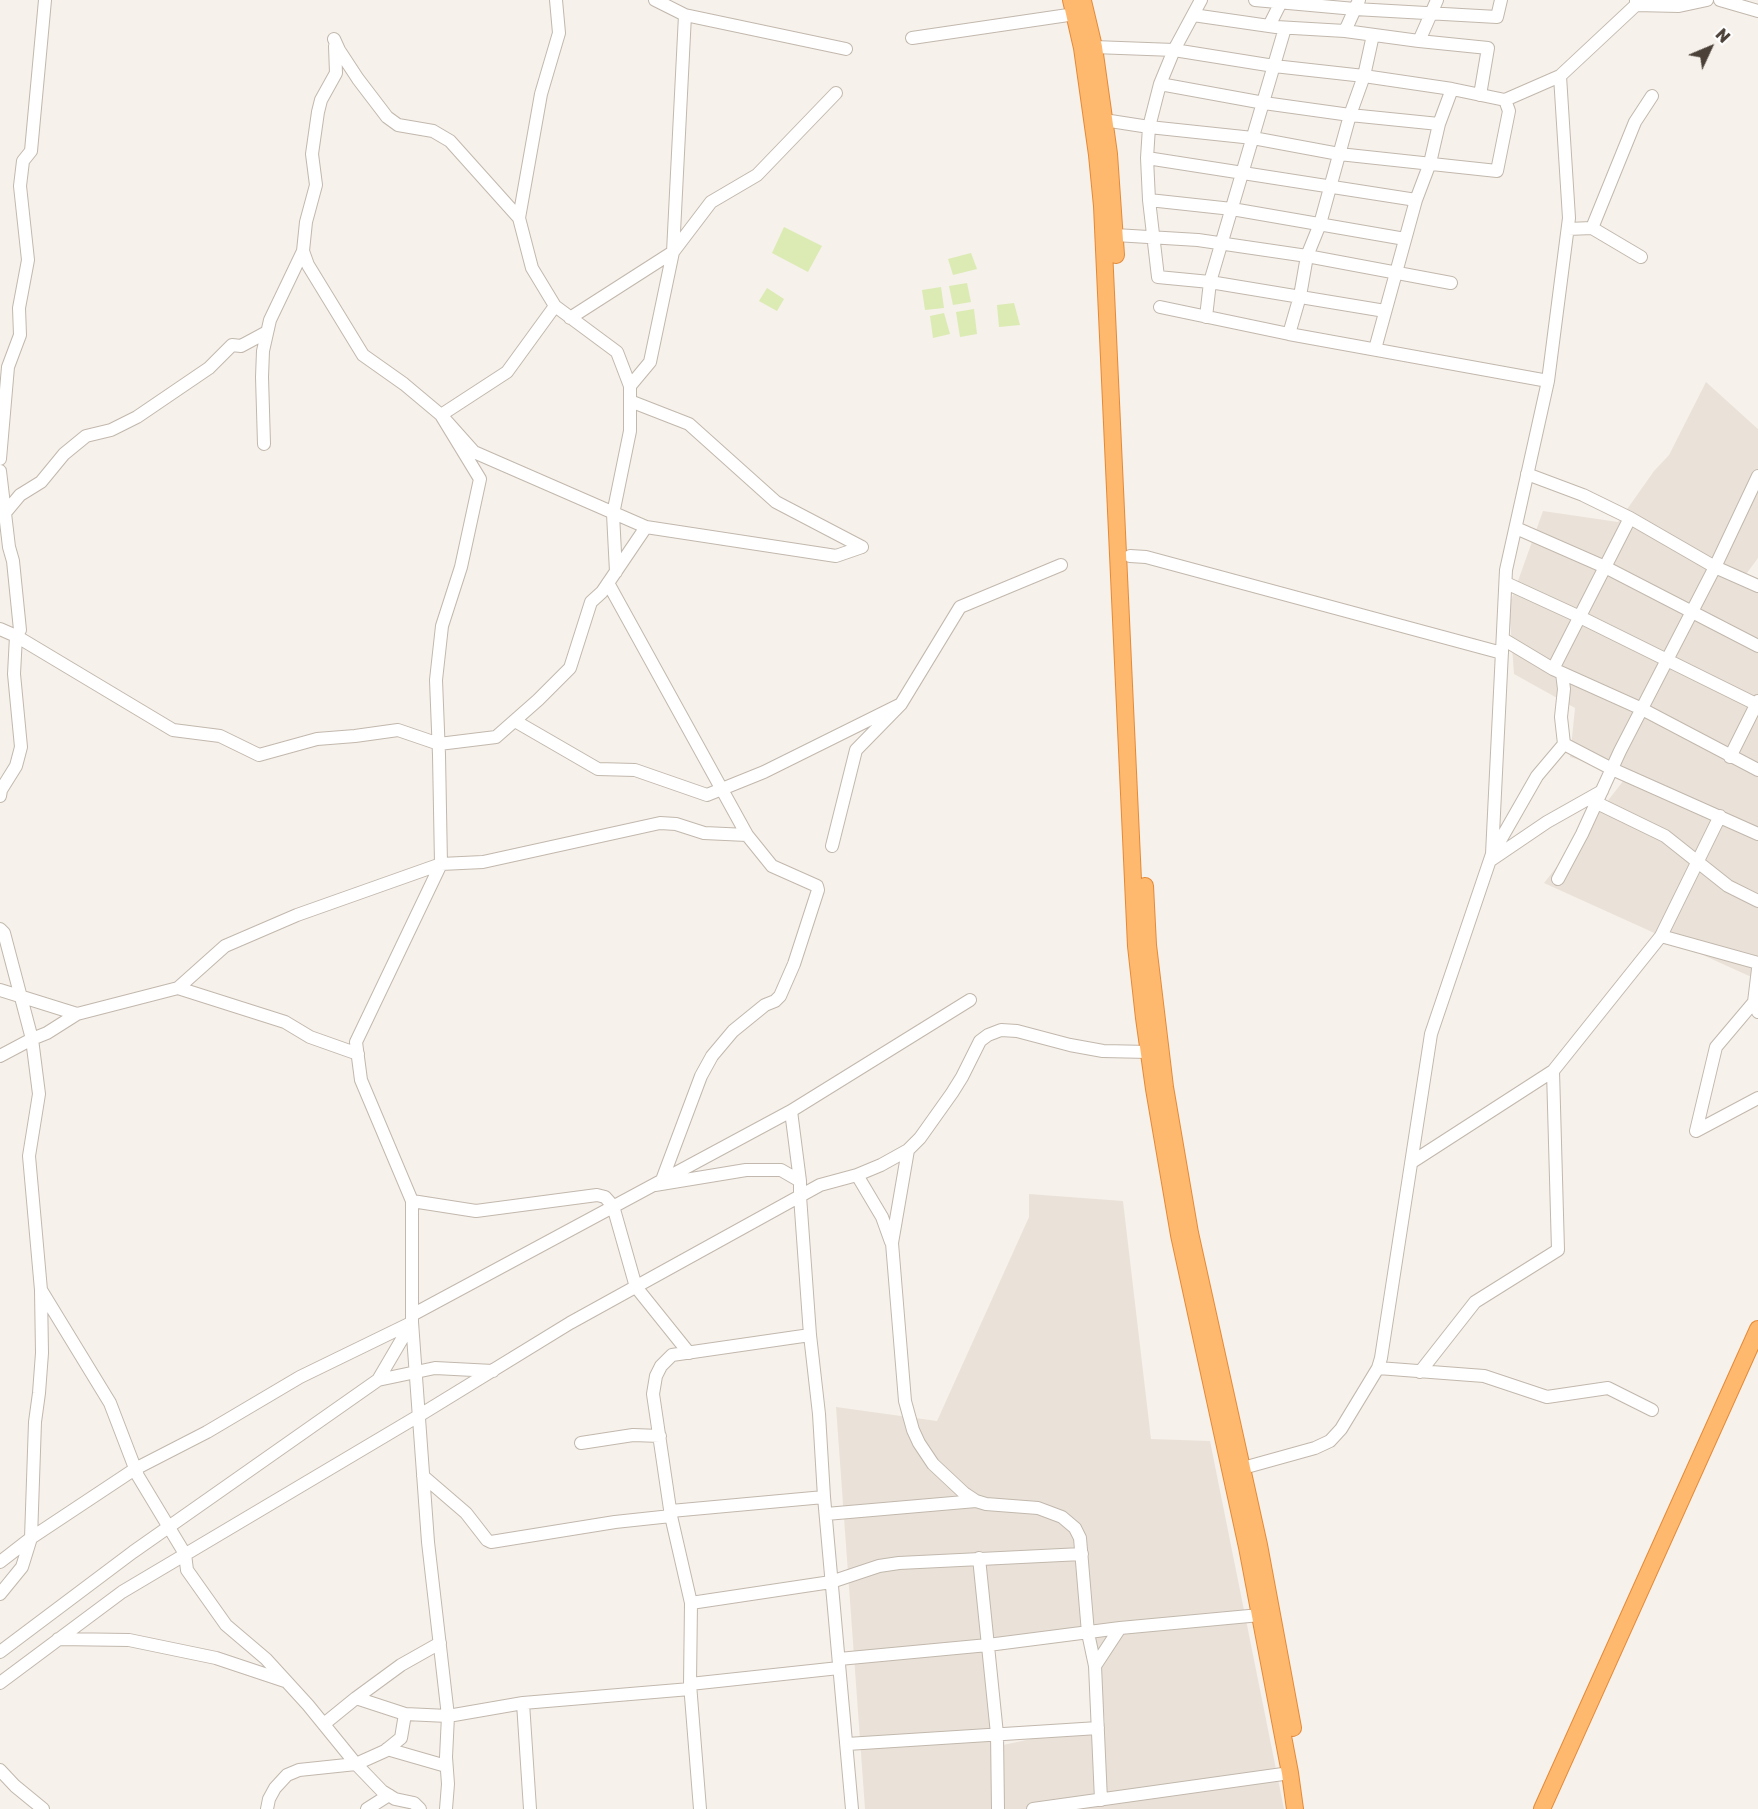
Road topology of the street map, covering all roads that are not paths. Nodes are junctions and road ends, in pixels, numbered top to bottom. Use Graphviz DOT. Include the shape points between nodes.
graph roads {
  1 [pos="45,0"];
  2 [pos="556,0"];
  3 [pos="655,0"];
  4 [pos="1201,0"];
  5 [pos="1255,0"];
  6 [pos="1437,0"];
  7 [pos="1501,0"];
  8 [pos="1707,0"];
  9 [pos="1720,0"];
  10 [pos="1281,1"];
  11 [pos="1636,3"];
  12 [pos="1076,5"];
  13 [pos="1357,5"];
  14 [pos="1758,11"];
  15 [pos="1431,13"];
  16 [pos="685,15"];
  17 [pos="1193,15"];
  18 [pos="1269,26"];
  19 [pos="1285,28"];
  20 [pos="1345,31"];
  21 [pos="1373,35"];
  22 [pos="912,38"];
  23 [pos="1419,41"];
  24 [pos="1094,47"];
  25 [pos="846,49"];
  26 [pos="1174,50"];
  27 [pos="1274,66"];
  28 [pos="1364,76"];
  29 [pos="1560,76"];
  30 [pos="1160,84"];
  31 [pos="1452,88"];
  32 [pos="836,93"];
  33 [pos="1480,95"];
  34 [pos="1652,96"];
  35 [pos="1505,100"];
  36 [pos="1264,103"];
  37 [pos="1350,115"];
  38 [pos="1104,120"];
  39 [pos="1439,124"];
  40 [pos="1149,127"];
  41 [pos="1253,138"];
  42 [pos="1339,154"];
  43 [pos="1147,158"];
  44 [pos="1430,163"];
  45 [pos="1242,173"];
  46 [pos="1330,187"];
  47 [pos="1149,200"];
  48 [pos="1416,200"];
  49 [pos="1232,209"];
  50 [pos="519,218"];
  51 [pos="1320,224"];
  52 [pos="1592,228"];
  53 [pos="1568,229"];
  54 [pos="1115,235"];
  55 [pos="1154,237"];
  56 [pos="1405,240"];
  57 [pos="1221,243"];
  58 [pos="303,251"];
  59 [pos="673,252"];
  60 [pos="1307,256"];
  61 [pos="1641,257"];
  62 [pos="1395,272"];
  63 [pos="1210,282"];
  64 [pos="1451,283"];
  65 [pos="1300,296"];
  66 [pos="555,306"];
  67 [pos="1161,307"];
  68 [pos="1385,310"];
  69 [pos="1206,317"];
  70 [pos="570,318"];
  71 [pos="267,333"];
  72 [pos="1289,334"];
  73 [pos="1375,349"];
  74 [pos="1548,381"];
  75 [pos="630,386"];
  76 [pos="630,401"];
  77 [pos="441,415"];
  78 [pos="264,444"];
  79 [pos="0,459"];
  80 [pos="0,471"];
  81 [pos="1527,474"];
  82 [pos="1758,476"];
  83 [pos="5,513"];
  84 [pos="613,514"];
  85 [pos="1630,518"];
  86 [pos="646,527"];
  87 [pos="1516,528"];
  88 [pos="1130,555"];
  89 [pos="1061,565"];
  90 [pos="1605,567"];
  91 [pos="1715,567"];
  92 [pos="616,572"];
  93 [pos="608,583"];
  94 [pos="1506,583"];
  95 [pos="1758,586"];
  96 [pos="1691,611"];
  97 [pos="1580,617"];
  98 [pos="0,629"];
  99 [pos="16,636"];
  100 [pos="1503,639"];
  101 [pos="1758,646"];
  102 [pos="1502,652"];
  103 [pos="1667,660"];
  104 [pos="1557,671"];
  105 [pos="901,704"];
  106 [pos="1757,704"];
  107 [pos="1642,709"];
  108 [pos="515,721"];
  109 [pos="439,744"];
  110 [pos="1564,744"];
  111 [pos="1730,757"];
  112 [pos="1612,769"];
  113 [pos="1758,770"];
  114 [pos="722,789"];
  115 [pos="0,796"];
  116 [pos="1599,797"];
  117 [pos="1720,816"];
  118 [pos="1758,834"];
  119 [pos="747,836"];
  120 [pos="832,846"];
  121 [pos="1491,857"];
  122 [pos="1698,862"];
  123 [pos="441,864"];
  124 [pos="1558,879"];
  125 [pos="1758,900"];
  126 [pos="0,929"];
  127 [pos="1661,936"];
  128 [pos="1758,963"];
  129 [pos="1758,969"];
  130 [pos="178,988"];
  131 [pos="0,990"];
  132 [pos="20,996"];
  133 [pos="970,1000"];
  134 [pos="1756,1007"];
  135 [pos="76,1014"];
  136 [pos="32,1039"];
  137 [pos="1149,1052"];
  138 [pos="358,1054"];
  139 [pos="0,1056"];
  140 [pos="1553,1071"];
  141 [pos="1758,1098"];
  142 [pos="791,1111"];
  143 [pos="908,1150"];
  144 [pos="1412,1162"];
  145 [pos="857,1175"];
  146 [pos="801,1181"];
  147 [pos="659,1183"];
  148 [pos="800,1196"];
  149 [pos="412,1201"];
  150 [pos="613,1206"];
  151 [pos="892,1243"];
  152 [pos="636,1287"];
  153 [pos="41,1290"];
  154 [pos="412,1318"];
  155 [pos="1758,1329"];
  156 [pos="810,1335"];
  157 [pos="689,1353"];
  158 [pos="1378,1368"];
  159 [pos="493,1371"];
  160 [pos="416,1372"];
  161 [pos="1420,1372"];
  162 [pos="378,1380"];
  163 [pos="1652,1410"];
  164 [pos="420,1415"];
  165 [pos="660,1436"];
  166 [pos="581,1443"];
  167 [pos="1242,1468"];
  168 [pos="135,1469"];
  169 [pos="423,1476"];
  170 [pos="824,1497"];
  171 [pos="976,1501"];
  172 [pos="671,1513"];
  173 [pos="826,1514"];
  174 [pos="169,1528"];
  175 [pos="31,1538"];
  176 [pos="185,1554"];
  177 [pos="1082,1554"];
  178 [pos="979,1558"];
  179 [pos="0,1562"];
  180 [pos="831,1582"];
  181 [pos="0,1594"];
  182 [pos="691,1603"];
  183 [pos="1260,1615"];
  184 [pos="1119,1628"];
  185 [pos="1088,1633"];
  186 [pos="58,1639"];
  187 [pos="440,1643"];
  188 [pos="988,1645"];
  189 [pos="0,1652"];
  190 [pos="839,1664"];
  191 [pos="1095,1666"];
  192 [pos="287,1681"];
  193 [pos="0,1683"];
  194 [pos="690,1687"];
  195 [pos="356,1698"];
  196 [pos="523,1703"];
  197 [pos="405,1714"];
  198 [pos="448,1716"];
  199 [pos="324,1724"];
  200 [pos="1098,1728"];
  201 [pos="997,1734"];
  202 [pos="847,1744"];
  203 [pos="387,1749"];
  204 [pos="356,1764"];
  205 [pos="446,1766"];
  206 [pos="0,1770"];
  207 [pos="1290,1773"];
  208 [pos="389,1795"];
  209 [pos="1104,1803"];
  210 [pos="443,1807"];
  211 [pos="43,1809"];
  212 [pos="267,1809"];
  213 [pos="367,1809"];
  214 [pos="420,1809"];
  215 [pos="530,1809"];
  216 [pos="700,1809"];
  217 [pos="852,1809"];
  218 [pos="998,1809"];
  219 [pos="1033,1809"];
  220 [pos="1295,1809"];
  221 [pos="1307,1809"];
  222 [pos="1542,1809"];
  1 -- 79 [label="street" via="30,151 23,161 20,186 28,260 19,308 20,335 8,367"];
  2 -- 50 [label="street" via="559,33 541,94"];
  3 -- 16 [label="street"];
  4 -- 17 [label="street"];
  5 -- 10 [label="street"];
  6 -- 15 [label="street"];
  7 -- 15 [label="street" via="1497,17"];
  8 -- 11 [label="street" via="1679,6"];
  9 -- 14 [label="street"];
  10 -- 13 [label="street"];
  10 -- 18 [label="street"];
  11 -- 29 [label="street"];
  12 -- 22 [label="street"];
  12 -- 24 [label="highway"];
  12 -- 137 [label="highway" via="1102,206 1136,946"];
  13 -- 15 [label="street"];
  13 -- 20 [label="street"];
  15 -- 23 [label="street"];
  16 -- 25 [label="street"];
  16 -- 59 [label="street"];
  17 -- 18 [label="street"];
  17 -- 26 [label="street"];
  18 -- 19 [label="street"];
  19 -- 20 [label="street"];
  19 -- 27 [label="street"];
  20 -- 21 [label="street"];
  21 -- 23 [label="street"];
  21 -- 28 [label="street"];
  23 -- 33 [label="street" via="1488,48"];
  24 -- 26 [label="street"];
  24 -- 38 [label="highway"];
  26 -- 27 [label="street"];
  26 -- 30 [label="street"];
  27 -- 28 [label="street"];
  27 -- 36 [label="street"];
  28 -- 31 [label="street"];
  28 -- 37 [label="street"];
  29 -- 35 [label="street"];
  29 -- 53 [label="street"];
  30 -- 36 [label="street"];
  30 -- 40 [label="street"];
  31 -- 33 [label="street"];
  31 -- 39 [label="street"];
  32 -- 59 [label="street" via="757,175 711,202"];
  33 -- 35 [label="street"];
  34 -- 52 [label="street" via="1635,122"];
  35 -- 44 [label="street" via="1509,111 1497,171"];
  36 -- 37 [label="street"];
  36 -- 41 [label="street"];
  37 -- 39 [label="street"];
  37 -- 42 [label="street"];
  38 -- 40 [label="street"];
  38 -- 54 [label="highway"];
  39 -- 44 [label="street"];
  40 -- 41 [label="street"];
  40 -- 43 [label="street"];
  41 -- 42 [label="street"];
  41 -- 45 [label="street"];
  42 -- 44 [label="street"];
  42 -- 46 [label="street"];
  43 -- 45 [label="street"];
  43 -- 47 [label="street"];
  44 -- 48 [label="street"];
  45 -- 46 [label="street"];
  45 -- 49 [label="street"];
  46 -- 48 [label="street"];
  46 -- 51 [label="street"];
  47 -- 49 [label="street"];
  47 -- 55 [label="street"];
  48 -- 56 [label="street"];
  49 -- 51 [label="street"];
  49 -- 57 [label="street"];
  50 -- 58 [label="street" via="450,141 432,131 398,125 387,117 334,39 336,73 318,112 312,154 316,185"];
  50 -- 66 [label="street" via="532,268"];
  51 -- 56 [label="street"];
  51 -- 60 [label="street"];
  52 -- 53 [label="street"];
  52 -- 61 [label="street"];
  53 -- 74 [label="street"];
  54 -- 55 [label="street"];
  54 -- 88 [label="highway"];
  55 -- 57 [label="street"];
  55 -- 63 [label="street" via="1158,277"];
  56 -- 62 [label="street"];
  57 -- 60 [label="street"];
  57 -- 63 [label="street"];
  58 -- 71 [label="street"];
  58 -- 77 [label="street" via="363,355"];
  59 -- 70 [label="street"];
  59 -- 75 [label="street" via="650,362"];
  60 -- 62 [label="street"];
  60 -- 65 [label="street"];
  62 -- 64 [label="street"];
  62 -- 68 [label="street"];
  63 -- 65 [label="street"];
  63 -- 69 [label="street"];
  65 -- 68 [label="street"];
  65 -- 72 [label="street"];
  66 -- 70 [label="street"];
  66 -- 77 [label="street" via="507,372"];
  67 -- 69 [label="street"];
  68 -- 73 [label="street"];
  69 -- 72 [label="street"];
  70 -- 75 [label="street" via="617,352"];
  71 -- 78 [label="street" via="261,377"];
  71 -- 83 [label="street" via="242,346 232,345 209,368 137,417 111,430 86,436"];
  72 -- 73 [label="street"];
  73 -- 74 [label="street"];
  74 -- 81 [label="street"];
  75 -- 76 [label="street"];
  76 -- 84 [label="street" via="630,430"];
  76 -- 86 [label="street" via="689,423 776,502 862,547 836,556"];
  77 -- 84 [label="street" via="474,452"];
  77 -- 109 [label="street" via="480,479 461,567 442,626 436,680"];
  80 -- 83 [label="street"];
  81 -- 85 [label="street"];
  81 -- 87 [label="street"];
  82 -- 91 [label="street"];
  83 -- 99 [label="street" via="20,630"];
  84 -- 86 [label="street"];
  84 -- 92 [label="street"];
  85 -- 90 [label="street"];
  85 -- 91 [label="street"];
  86 -- 92 [label="street"];
  87 -- 90 [label="street"];
  87 -- 94 [label="street"];
  88 -- 102 [label="street"];
  88 -- 167 [label="highway" via="1148,945 1156,1017 1190,1233"];
  89 -- 105 [label="street" via="960,607"];
  90 -- 96 [label="street"];
  90 -- 97 [label="street"];
  91 -- 95 [label="street"];
  91 -- 96 [label="street"];
  92 -- 93 [label="street"];
  93 -- 108 [label="street" via="591,603 570,668"];
  93 -- 114 [label="street"];
  94 -- 97 [label="street"];
  94 -- 100 [label="street"];
  96 -- 101 [label="street"];
  96 -- 103 [label="street"];
  97 -- 103 [label="street"];
  97 -- 104 [label="street"];
  98 -- 99 [label="street"];
  99 -- 109 [label="street" via="173,730 220,736 259,755 317,739 398,730"];
  99 -- 115 [label="street" via="14,674 21,747"];
  100 -- 102 [label="street"];
  100 -- 104 [label="street"];
  102 -- 121 [label="street"];
  103 -- 106 [label="street"];
  103 -- 107 [label="street"];
  104 -- 107 [label="street"];
  104 -- 110 [label="street" via="1564,689"];
  105 -- 114 [label="street"];
  105 -- 120 [label="street" via="856,750"];
  106 -- 111 [label="street"];
  107 -- 111 [label="street"];
  107 -- 112 [label="street"];
  108 -- 109 [label="street" via="496,737"];
  108 -- 114 [label="street" via="598,769 635,770 707,795"];
  109 -- 123 [label="street"];
  110 -- 112 [label="street"];
  110 -- 121 [label="street" via="1537,776"];
  111 -- 113 [label="street"];
  112 -- 116 [label="street"];
  112 -- 117 [label="street"];
  114 -- 119 [label="street"];
  116 -- 121 [label="street" via="1546,822"];
  116 -- 122 [label="street" via="1665,836"];
  116 -- 124 [label="street"];
  117 -- 118 [label="street"];
  117 -- 122 [label="street"];
  119 -- 123 [label="street" via="704,833 660,823 483,862"];
  119 -- 147 [label="street" via="772,866 817,886 818,890 780,996 733,1031 712,1056"];
  121 -- 144 [label="street" via="1431,1034"];
  122 -- 125 [label="street" via="1728,886"];
  122 -- 127 [label="street"];
  123 -- 130 [label="street" via="297,915 225,946"];
  123 -- 138 [label="street" via="357,1042"];
  126 -- 132 [label="street"];
  127 -- 128 [label="street"];
  127 -- 140 [label="street"];
  129 -- 134 [label="street"];
  130 -- 135 [label="street"];
  130 -- 138 [label="street" via="285,1022 310,1037"];
  131 -- 132 [label="street"];
  132 -- 135 [label="street"];
  132 -- 136 [label="street"];
  133 -- 142 [label="street"];
  134 -- 141 [label="street" via="1716,1047 1696,1131"];
  135 -- 136 [label="street" via="47,1034"];
  136 -- 139 [label="street"];
  136 -- 153 [label="street" via="39,1094 29,1156"];
  137 -- 143 [label="street" via="1103,1051 1017,1031 994,1032 980,1041 952,1093"];
  137 -- 183 [label="highway" via="1179,1235"];
  138 -- 149 [label="street" via="360,1080"];
  140 -- 144 [label="street"];
  140 -- 161 [label="street" via="1558,1250 1475,1302"];
  142 -- 146 [label="street"];
  142 -- 147 [label="street"];
  143 -- 145 [label="street"];
  143 -- 151 [label="street"];
  144 -- 158 [label="street"];
  145 -- 148 [label="street" via="820,1185"];
  145 -- 151 [label="street" via="882,1217"];
  146 -- 147 [label="street" via="781,1170 746,1170"];
  146 -- 148 [label="street"];
  147 -- 150 [label="street"];
  148 -- 152 [label="street"];
  148 -- 156 [label="street"];
  149 -- 150 [label="street" via="476,1210 597,1195"];
  149 -- 154 [label="street"];
  150 -- 152 [label="street"];
  150 -- 154 [label="street"];
  151 -- 171 [label="street" via="905,1401 914,1430 933,1464"];
  152 -- 157 [label="street"];
  152 -- 159 [label="street"];
  153 -- 168 [label="street" via="110,1403"];
  153 -- 175 [label="street" via="42,1353"];
  154 -- 160 [label="street"];
  154 -- 162 [label="street"];
  154 -- 168 [label="street"];
  155 -- 222 [label="highway"];
  156 -- 157 [label="street"];
  156 -- 170 [label="street"];
  157 -- 165 [label="street" via="672,1355 656,1376 653,1394"];
  158 -- 161 [label="street"];
  158 -- 167 [label="street" via="1341,1429 1329,1441"];
  159 -- 160 [label="street" via="435,1368"];
  159 -- 164 [label="street"];
  160 -- 162 [label="street"];
  160 -- 164 [label="street"];
  161 -- 163 [label="street" via="1485,1376 1547,1397 1608,1388"];
  162 -- 174 [label="street"];
  164 -- 169 [label="street"];
  164 -- 176 [label="street"];
  165 -- 166 [label="street" via="633,1434"];
  165 -- 172 [label="street"];
  167 -- 221 [label="highway"];
  168 -- 174 [label="street"];
  168 -- 175 [label="street"];
  169 -- 172 [label="street" via="466,1513 491,1542"];
  169 -- 187 [label="street"];
  170 -- 172 [label="street"];
  170 -- 173 [label="street"];
  171 -- 173 [label="street"];
  171 -- 177 [label="street" via="1038,1508 1062,1517 1075,1528"];
  172 -- 182 [label="street"];
  173 -- 180 [label="street"];
  174 -- 176 [label="street"];
  174 -- 189 [label="street"];
  175 -- 179 [label="street"];
  175 -- 181 [label="street" via="22,1567"];
  176 -- 186 [label="street" via="122,1592"];
  176 -- 192 [label="street" via="187,1570 226,1625"];
  177 -- 178 [label="street"];
  177 -- 185 [label="street"];
  178 -- 180 [label="street" via="879,1566"];
  178 -- 188 [label="street"];
  180 -- 182 [label="street"];
  180 -- 190 [label="street"];
  182 -- 194 [label="street"];
  183 -- 184 [label="street"];
  183 -- 207 [label="highway"];
  184 -- 185 [label="street"];
  184 -- 191 [label="street"];
  185 -- 188 [label="street"];
  185 -- 191 [label="street"];
  186 -- 192 [label="street" via="129,1640 216,1658"];
  186 -- 193 [label="street"];
  187 -- 195 [label="street"];
  187 -- 198 [label="street"];
  188 -- 190 [label="street"];
  188 -- 201 [label="street"];
  190 -- 194 [label="street"];
  190 -- 202 [label="street"];
  191 -- 200 [label="street"];
  192 -- 199 [label="street"];
  194 -- 196 [label="street"];
  194 -- 216 [label="street"];
  195 -- 197 [label="street"];
  195 -- 199 [label="street"];
  196 -- 198 [label="street"];
  196 -- 215 [label="street"];
  197 -- 198 [label="street"];
  197 -- 203 [label="street" via="401,1738"];
  198 -- 205 [label="street"];
  199 -- 204 [label="street"];
  200 -- 201 [label="street"];
  200 -- 209 [label="street"];
  201 -- 202 [label="street"];
  201 -- 218 [label="street"];
  202 -- 217 [label="street"];
  203 -- 204 [label="street"];
  203 -- 205 [label="street"];
  204 -- 208 [label="street"];
  204 -- 212 [label="street" via="299,1770 287,1775 272,1792"];
  205 -- 210 [label="street" via="448,1784"];
  206 -- 211 [label="street"];
  207 -- 209 [label="street"];
  207 -- 220 [label="highway"];
  208 -- 213 [label="street"];
  208 -- 214 [label="street"];
  209 -- 219 [label="street"];
}
